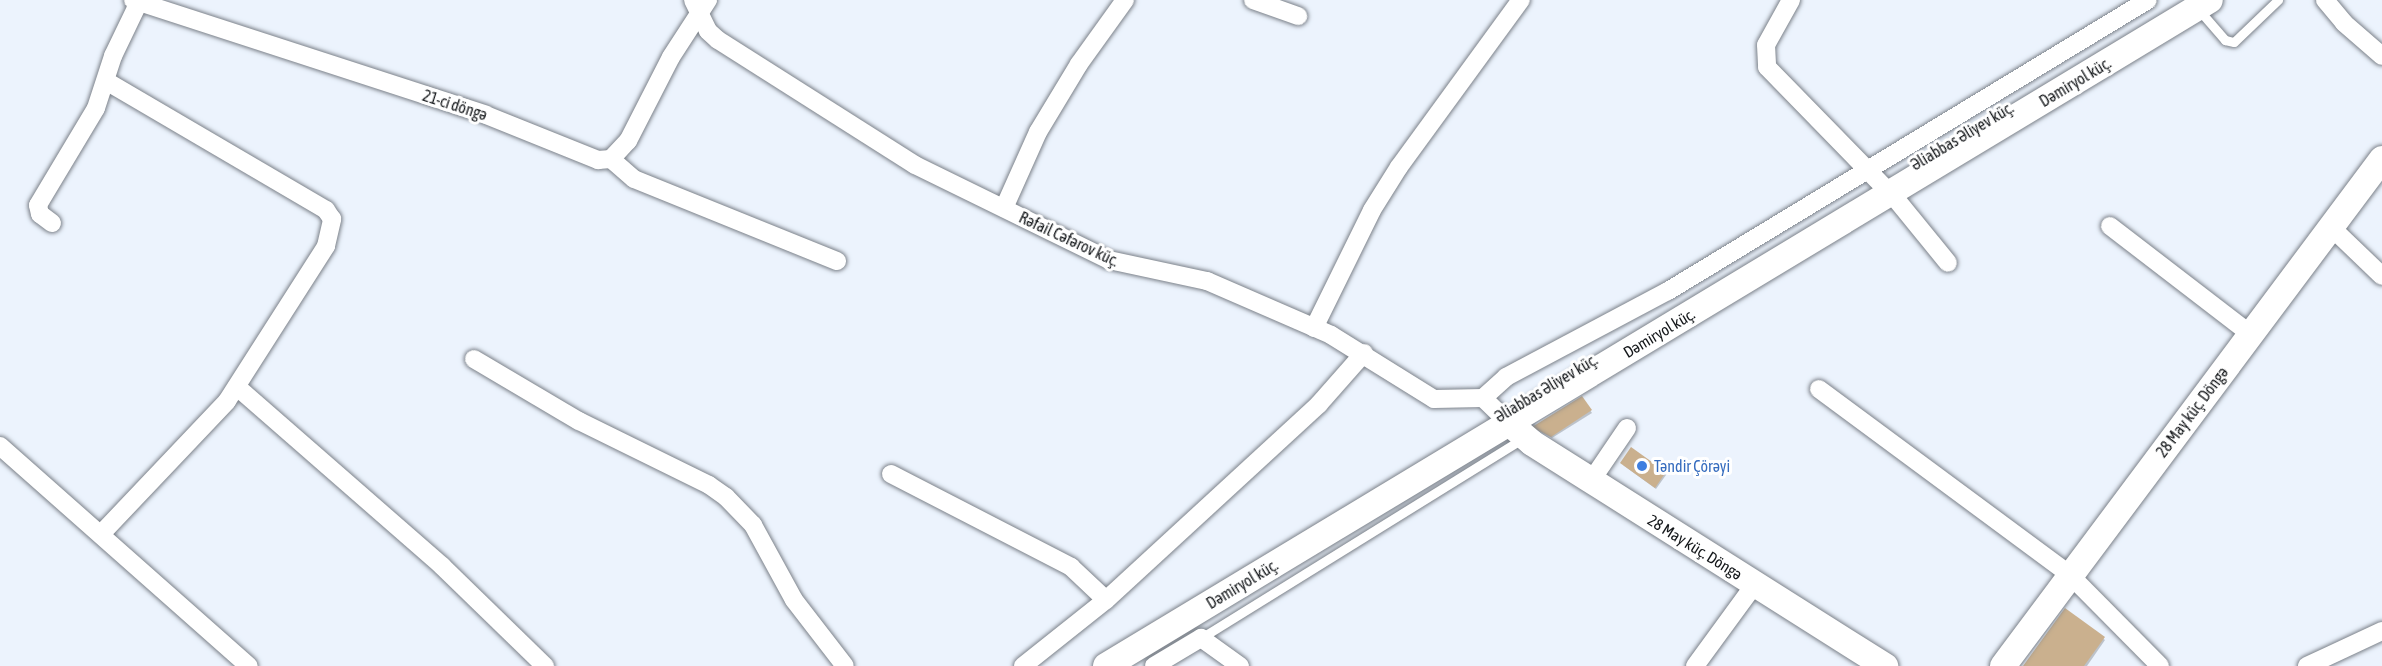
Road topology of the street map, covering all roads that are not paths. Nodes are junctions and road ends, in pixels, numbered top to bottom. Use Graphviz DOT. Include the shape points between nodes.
graph roads {
  1 [pos="1125,0"];
  2 [pos="1253,0"];
  3 [pos="1521,0"];
  4 [pos="1791,0"];
  5 [pos="2148,0"];
  6 [pos="2278,0"];
  7 [pos="2325,0"];
  8 [pos="136,1"];
  9 [pos="2199,3"];
  10 [pos="700,4"];
  11 [pos="188,9"];
  12 [pos="1298,16"];
  13 [pos="2382,56"];
  14 [pos="106,81"];
  15 [pos="611,159"];
  16 [pos="2382,159"];
  17 [pos="1880,182"];
  18 [pos="1004,208"];
  19 [pos="52,223"];
  20 [pos="2110,226"];
  21 [pos="2332,228"];
  22 [pos="837,261"];
  23 [pos="1948,263"];
  24 [pos="2382,276"];
  25 [pos="1314,328"];
  26 [pos="2250,334"];
  27 [pos="1364,353"];
  28 [pos="474,359"];
  29 [pos="237,387"];
  30 [pos="1819,389"];
  31 [pos="1504,419"];
  32 [pos="1627,428"];
  33 [pos="0,446"];
  34 [pos="891,474"];
  35 [pos="1592,481"];
  36 [pos="101,534"];
  37 [pos="2070,575"];
  38 [pos="1755,584"];
  39 [pos="1106,600"];
  40 [pos="2382,632"];
  41 [pos="1201,638"];
  42 [pos="1237,665"];
  43 [pos="249,666"];
  44 [pos="544,666"];
  45 [pos="845,666"];
  46 [pos="1023,666"];
  47 [pos="1089,666"];
  48 [pos="1106,666"];
  49 [pos="1154,666"];
  50 [pos="1695,666"];
  51 [pos="1885,666"];
  52 [pos="2003,666"];
  53 [pos="2160,666"];
  54 [pos="2307,666"];
  1 -- 18 [label="street" via="1079,64 1038,132"];
  2 -- 12 [label="street"];
  3 -- 25 [label="street" via="1399,167 1372,210"];
  4 -- 17 [label="street" via="1766,45 1767,67"];
  5 -- 17 [label="street"];
  6 -- 9 [label="lane" via="2234,42 2225,40"];
  7 -- 13 [label="street" via="2351,30"];
  8 -- 11 [label="street, 21-ci döngə"];
  8 -- 14 [label="street"];
  9 -- 17 [label="main road, Əliabbas Əliyev küç."];
  10 -- 15 [label="street" via="628,141"];
  10 -- 18 [label="street, Rəfail Cəfərov küç." via="718,40 915,165"];
  11 -- 15 [label="street, 21-ci döngə" via="486,115 585,157"];
  14 -- 19 [label="street" via="96,108 38,205 40,214"];
  14 -- 29 [label="street" via="326,210 332,219 326,246"];
  15 -- 22 [label="street" via="634,179"];
  16 -- 21 [label="main road, 28 May küç. Döngə"];
  17 -- 23 [label="street"];
  17 -- 31 [label="main road, Dəmiryol küç."];
  17 -- 31 [label="street" via="1506,377"];
  18 -- 25 [label="street, Rəfail Cəfərov küç." via="1108,260 1207,281"];
  20 -- 26 [label="street"];
  21 -- 24 [label="street"];
  21 -- 26 [label="main road, 28 May küç. Döngə"];
  25 -- 27 [label="street, Rəfail Cəfərov küç."];
  26 -- 37 [label="main road, 28 May küç. Döngə"];
  27 -- 31 [label="street, Rəfail Cəfərov küç." via="1434,399"];
  27 -- 39 [label="street" via="1318,404"];
  28 -- 45 [label="street" via="579,421 726,497 753,525 794,600"];
  29 -- 36 [label="street" via="211,420"];
  29 -- 44 [label="street" via="442,566"];
  30 -- 37 [label="street"];
  31 -- 35 [label="main road, 28 May küç. Döngə"];
  31 -- 41 [label="lane"];
  31 -- 47 [label="main road, Əliabbas Əliyev küç."];
  31 -- 48 [label="main road, Dəmiryol küç."];
  32 -- 35 [label="street"];
  33 -- 36 [label="street"];
  34 -- 39 [label="street" via="1071,567"];
  35 -- 38 [label="main road, 28 May küç. Döngə"];
  36 -- 43 [label="street"];
  37 -- 52 [label="main road, 28 May küç. Döngə"];
  37 -- 53 [label="street"];
  38 -- 50 [label="street"];
  38 -- 51 [label="main road, 28 May küç. Döngə"];
  39 -- 46 [label="street"];
  40 -- 54 [label="street"];
  41 -- 42 [label="street"];
  41 -- 49 [label="street"];
}
